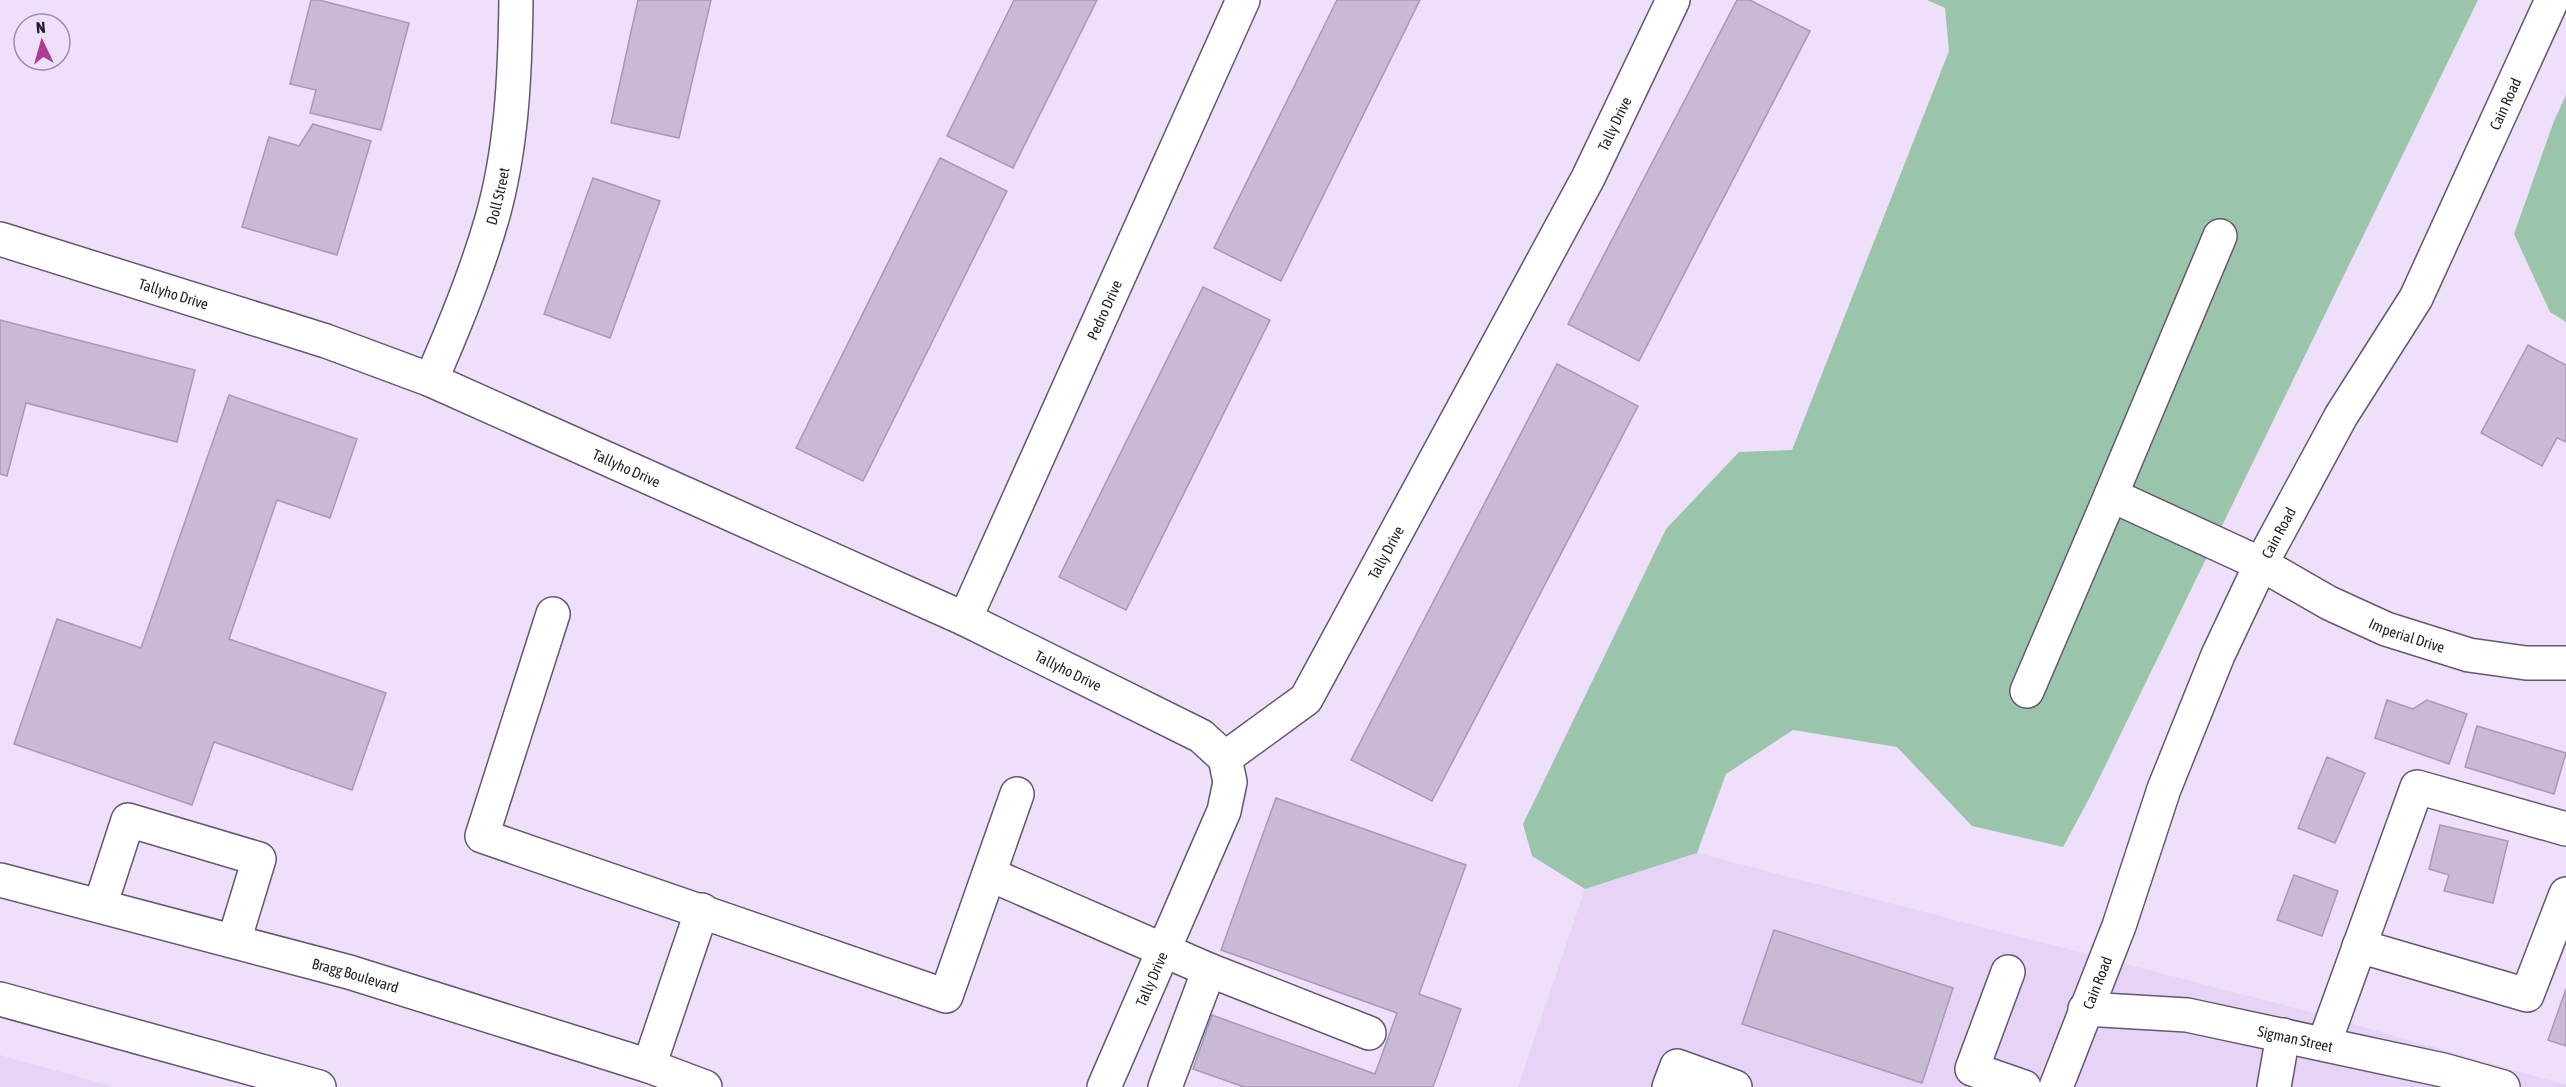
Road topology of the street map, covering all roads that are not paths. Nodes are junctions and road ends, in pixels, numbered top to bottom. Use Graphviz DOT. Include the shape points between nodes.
graph roads {
  1 [pos="516,0"];
  2 [pos="1243,0"];
  3 [pos="1673,0"];
  4 [pos="2552,0"];
  5 [pos="2220,236"];
  6 [pos="0,239"];
  7 [pos="431,380"];
  8 [pos="2111,495"];
  9 [pos="2261,564"];
  10 [pos="553,614"];
  11 [pos="965,619"];
  12 [pos="2566,663"];
  13 [pos="2027,691"];
  14 [pos="1225,759"];
  15 [pos="1017,794"];
  16 [pos="2566,829"];
  17 [pos="989,874"];
  18 [pos="0,880"];
  19 [pos="2566,894"];
  20 [pos="100,906"];
  21 [pos="702,910"];
  22 [pos="234,941"];
  23 [pos="2359,946"];
  24 [pos="1163,951"];
  25 [pos="1209,970"];
  26 [pos="2008,972"];
  27 [pos="0,999"];
  28 [pos="2085,1009"];
  29 [pos="1369,1033"];
  30 [pos="2283,1035"];
  31 [pos="2324,1044"];
  32 [pos="649,1066"];
  33 [pos="1168,1086"];
  34 [pos="319,1087"];
  35 [pos="705,1087"];
  36 [pos="1104,1087"];
  37 [pos="1669,1087"];
  38 [pos="1735,1087"];
  39 [pos="2024,1087"];
  40 [pos="2056,1087"];
  41 [pos="2274,1087"];
  42 [pos="2503,1087"];
  1 -- 7 [label="street, Doll Street" via="508,135 492,220 465,302"];
  2 -- 11 [label="street, Pedro Drive"];
  3 -- 14 [label="street, Tally Drive" via="1588,178 1306,699"];
  4 -- 9 [label="street, Cain Road" via="2416,298 2341,416"];
  5 -- 8 [label="street"];
  6 -- 7 [label="street, Tallyho Drive" via="326,341"];
  7 -- 11 [label="street, Tallyho Drive"];
  8 -- 9 [label="street, Imperial Drive"];
  8 -- 13 [label="street"];
  9 -- 12 [label="street, Imperial Drive" via="2329,603 2386,629 2469,655 2526,663"];
  9 -- 28 [label="street, Cain Road" via="2218,656 2164,789 2119,926"];
  10 -- 21 [label="street" via="482,836"];
  11 -- 14 [label="street, Tallyho Drive" via="1201,736"];
  14 -- 24 [label="street, Tally Drive" via="1230,782 1224,811"];
  15 -- 17 [label="street"];
  16 -- 23 [label="street" via="2417,787"];
  17 -- 21 [label="street" via="946,996"];
  17 -- 24 [label="street"];
  18 -- 20 [label="street, Bragg Boulevard"];
  19 -- 23 [label="street" via="2527,995"];
  20 -- 22 [label="street, Bragg Boulevard"];
  20 -- 22 [label="street" via="128,820 259,859"];
  21 -- 32 [label="street"];
  22 -- 32 [label="street, Bragg Boulevard" via="349,972"];
  23 -- 31 [label="street"];
  24 -- 25 [label="street"];
  24 -- 36 [label="street, Tally Drive"];
  25 -- 29 [label="street"];
  25 -- 33 [label="street"];
  26 -- 39 [label="street" via="1972,1070"];
  27 -- 34 [label="street"];
  28 -- 30 [label="street, Sigman Street" via="2187,1015"];
  28 -- 40 [label="street, Cain Road"];
  30 -- 31 [label="street, Sigman Street"];
  30 -- 41 [label="street"];
  31 -- 42 [label="street, Sigman Street"];
  32 -- 35 [label="street, Bragg Boulevard"];
  37 -- 38 [label="street" via="1677,1066"];
}
